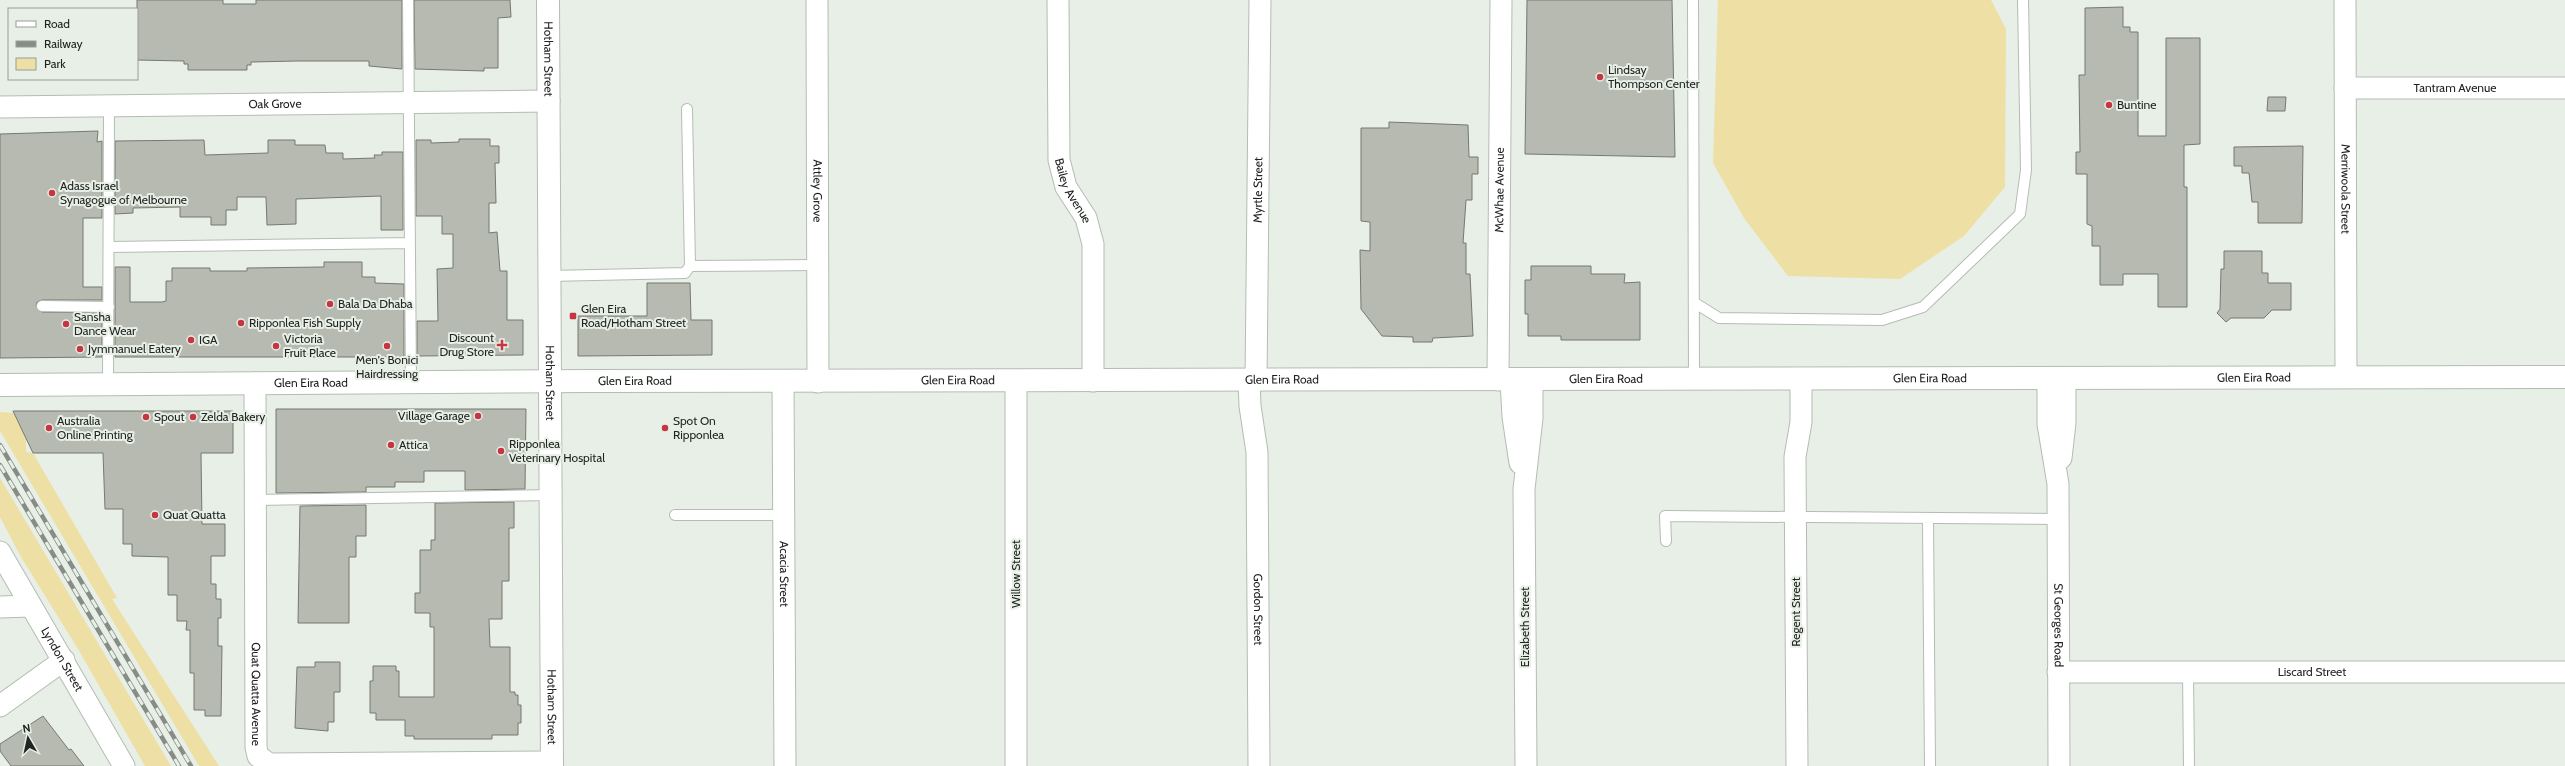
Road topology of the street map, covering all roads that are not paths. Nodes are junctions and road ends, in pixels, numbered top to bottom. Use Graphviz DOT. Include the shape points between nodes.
graph roads {
  1 [pos="408,0"];
  2 [pos="548,0"];
  3 [pos="817,0"];
  4 [pos="1058,0"];
  5 [pos="1260,0"];
  6 [pos="1501,0"];
  7 [pos="1693,0"];
  8 [pos="2023,0"];
  9 [pos="2345,0"];
  10 [pos="2345,88"];
  11 [pos="2565,88"];
  12 [pos="549,101"];
  13 [pos="408,102"];
  14 [pos="110,106"];
  15 [pos="0,107"];
  16 [pos="687,109"];
  17 [pos="410,243"];
  18 [pos="109,247"];
  19 [pos="818,265"];
  20 [pos="690,266"];
  21 [pos="549,276"];
  22 [pos="1696,303"];
  23 [pos="42,306"];
  24 [pos="109,306"];
  25 [pos="2346,377"];
  26 [pos="2565,377"];
  27 [pos="2057,378"];
  28 [pos="1794,379"];
  29 [pos="1256,380"];
  30 [pos="1514,380"];
  31 [pos="1694,380"];
  32 [pos="551,381"];
  33 [pos="1016,381"];
  34 [pos="1093,381"];
  35 [pos="783,382"];
  36 [pos="818,382"];
  37 [pos="255,383"];
  38 [pos="411,383"];
  39 [pos="108,384"];
  40 [pos="0,385"];
  41 [pos="552,496"];
  42 [pos="255,500"];
  43 [pos="675,515"];
  44 [pos="783,515"];
  45 [pos="1795,517"];
  46 [pos="1928,519"];
  47 [pos="2058,519"];
  48 [pos="1666,541"];
  49 [pos="0,552"];
  50 [pos="0,606"];
  51 [pos="31,606"];
  52 [pos="64,660"];
  53 [pos="2058,672"];
  54 [pos="2188,672"];
  55 [pos="2565,672"];
  56 [pos="0,706"];
  57 [pos="552,764"];
  58 [pos="124,766"];
  59 [pos="785,766"];
  60 [pos="1016,766"];
  61 [pos="1259,766"];
  62 [pos="1526,766"];
  63 [pos="1797,766"];
  64 [pos="1930,766"];
  65 [pos="2059,766"];
  66 [pos="2189,766"];
  1 -- 13 [label="lane"];
  2 -- 12 [label="main road, Hotham Street"];
  3 -- 19 [label="street, Attley Grove"];
  4 -- 34 [label="street, Bailey Avenue" via="1059,160 1066,187 1086,218 1093,244"];
  5 -- 29 [label="street, Myrtle Street"];
  6 -- 30 [label="street, McWhae Avenue"];
  7 -- 22 [label="lane"];
  8 -- 22 [label="lane" via="2026,170 2020,214 1923,307 1882,320 1719,318"];
  9 -- 10 [label="street, Merriwoola Street"];
  10 -- 11 [label="street, Tantram Avenue"];
  10 -- 25 [label="street, Merriwoola Street"];
  12 -- 13 [label="street, Oak Grove"];
  12 -- 21 [label="main road, Hotham Street"];
  13 -- 14 [label="street, Oak Grove"];
  13 -- 17 [label="lane"];
  14 -- 15 [label="street, Oak Grove"];
  14 -- 18 [label="lane"];
  16 -- 20 [label="lane"];
  17 -- 18 [label="lane"];
  17 -- 38 [label="lane"];
  18 -- 24 [label="lane"];
  19 -- 20 [label="lane"];
  19 -- 36 [label="street, Attley Grove"];
  20 -- 21 [label="lane" via="685,273"];
  21 -- 32 [label="main road, Hotham Street"];
  22 -- 31 [label="lane"];
  23 -- 24 [label="lane"];
  24 -- 39 [label="lane"];
  25 -- 26 [label="main road, Glen Eira Road"];
  25 -- 27 [label="main road, Glen Eira Road"];
  27 -- 28 [label="main road, Glen Eira Road"];
  27 -- 47 [label="street, St Georges Road" via="2065,423 2058,484"];
  28 -- 31 [label="main road, Glen Eira Road"];
  28 -- 45 [label="street, Regent Street" via="1801,422 1795,457"];
  29 -- 30 [label="main road, Glen Eira Road"];
  29 -- 34 [label="main road, Glen Eira Road"];
  29 -- 61 [label="street, Gordon Street" via="1263,411 1257,452"];
  30 -- 31 [label="main road, Glen Eira Road"];
  30 -- 62 [label="street, Elizabeth Street" via="1532,418 1524,489"];
  32 -- 35 [label="main road, Glen Eira Road"];
  32 -- 38 [label="main road, Glen Eira Road"];
  32 -- 41 [label="main road, Hotham Street"];
  33 -- 34 [label="main road, Glen Eira Road"];
  33 -- 36 [label="main road, Glen Eira Road"];
  33 -- 60 [label="street, Willow Street"];
  35 -- 36 [label="main road, Glen Eira Road"];
  35 -- 44 [label="street, Acacia Street"];
  37 -- 38 [label="main road, Glen Eira Road"];
  37 -- 39 [label="main road, Glen Eira Road"];
  37 -- 42 [label="street, Quat Quatta Avenue"];
  39 -- 40 [label="main road, Glen Eira Road"];
  41 -- 42 [label="lane"];
  41 -- 57 [label="main road, Hotham Street"];
  42 -- 57 [label="street, Quat Quatta Avenue" via="256,747 262,761 276,764"];
  43 -- 44 [label="lane"];
  44 -- 59 [label="street, Acacia Street"];
  45 -- 46 [label="lane"];
  45 -- 48 [label="lane" via="1665,516"];
  45 -- 63 [label="street, Regent Street"];
  46 -- 47 [label="lane"];
  46 -- 64 [label="lane"];
  47 -- 53 [label="street, St Georges Road"];
  49 -- 51 [label="street, Lyndon Street"];
  50 -- 51 [label="street"];
  51 -- 52 [label="street, Lyndon Street"];
  52 -- 56 [label="street"];
  52 -- 58 [label="street, Lyndon Street"];
  53 -- 54 [label="street, Liscard Street"];
  53 -- 65 [label="street, St Georges Road"];
  54 -- 55 [label="street, Liscard Street"];
  54 -- 66 [label="lane"];
}
